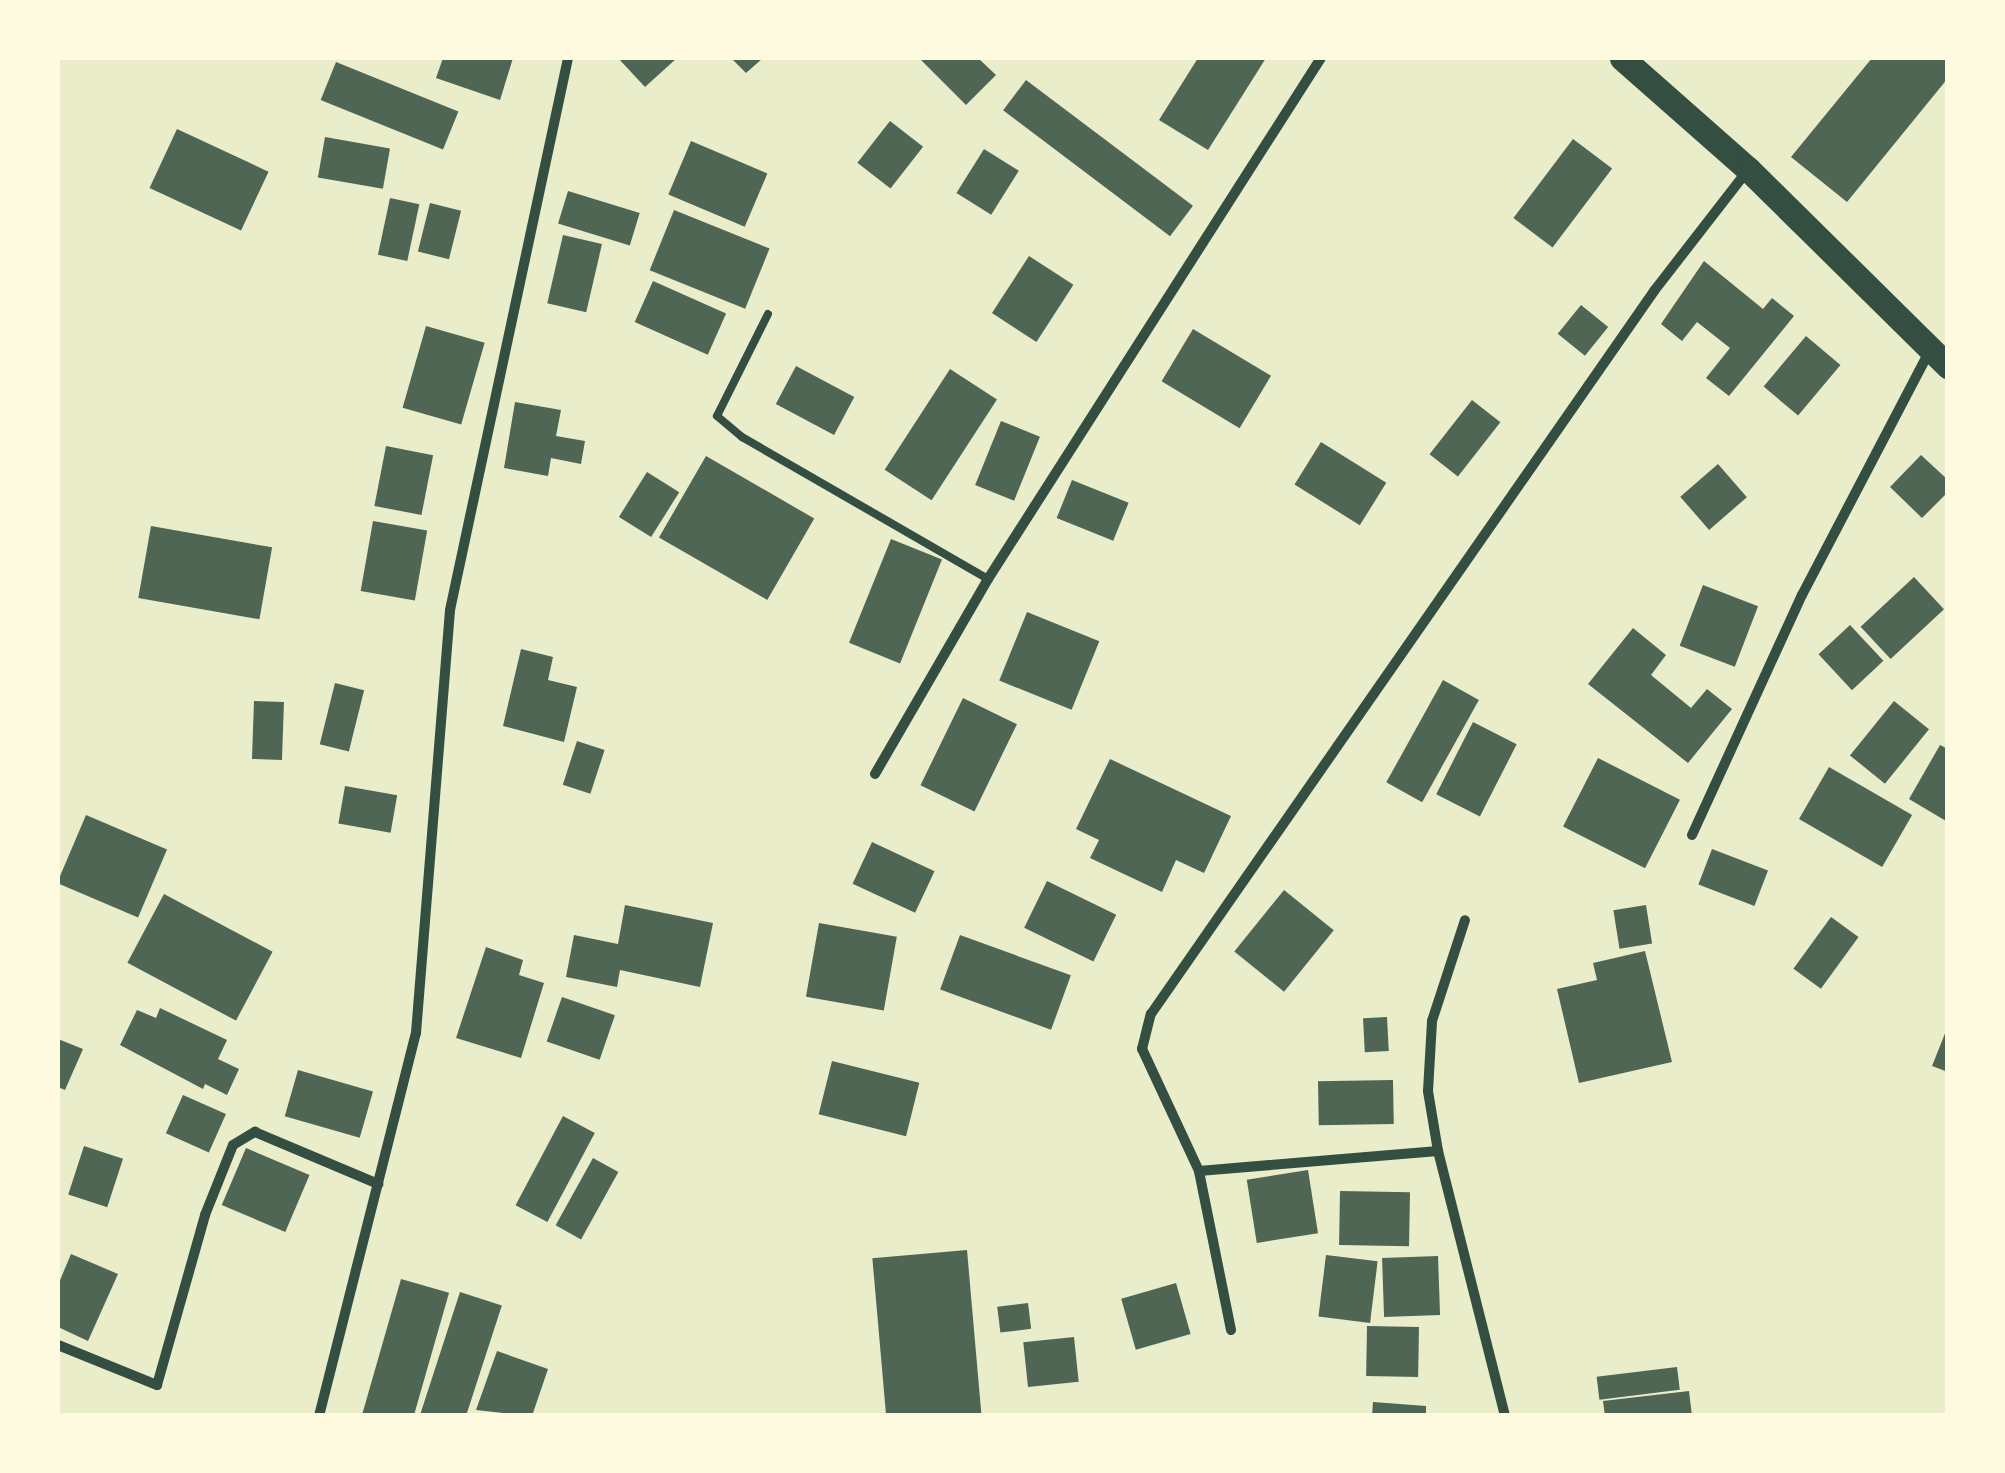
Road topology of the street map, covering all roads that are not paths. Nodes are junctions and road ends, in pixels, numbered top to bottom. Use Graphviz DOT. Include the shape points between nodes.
graph roads {
  1 [pos="568,58"];
  2 [pos="1322,58"];
  3 [pos="1622,58"];
  4 [pos="1748,169"];
  5 [pos="768,314"];
  6 [pos="1939,357"];
  7 [pos="988,579"];
  8 [pos="874,774"];
  9 [pos="1692,834"];
  10 [pos="1464,920"];
  11 [pos="1438,1151"];
  12 [pos="1200,1171"];
  13 [pos="378,1184"];
  14 [pos="1231,1330"];
  15 [pos="58,1345"];
  16 [pos="319,1416"];
  17 [pos="1504,1416"];
  1 -- 13 [label="street" via="450,610 416,1032"];
  2 -- 7 [label="street"];
  3 -- 4 [label="main road"];
  4 -- 6 [label="main road"];
  4 -- 12 [label="street" via="1654,291 1151,1014 1142,1050"];
  5 -- 7 [label="lane" via="717,416 742,437"];
  6 -- 9 [label="street" via="1802,594"];
  7 -- 8 [label="street"];
  10 -- 11 [label="street" via="1432,1022 1428,1091"];
  11 -- 12 [label="street"];
  11 -- 17 [label="street"];
  12 -- 14 [label="street"];
  13 -- 15 [label="street" via="255,1132 233,1145 205,1215 157,1385"];
  13 -- 16 [label="street"];
}
